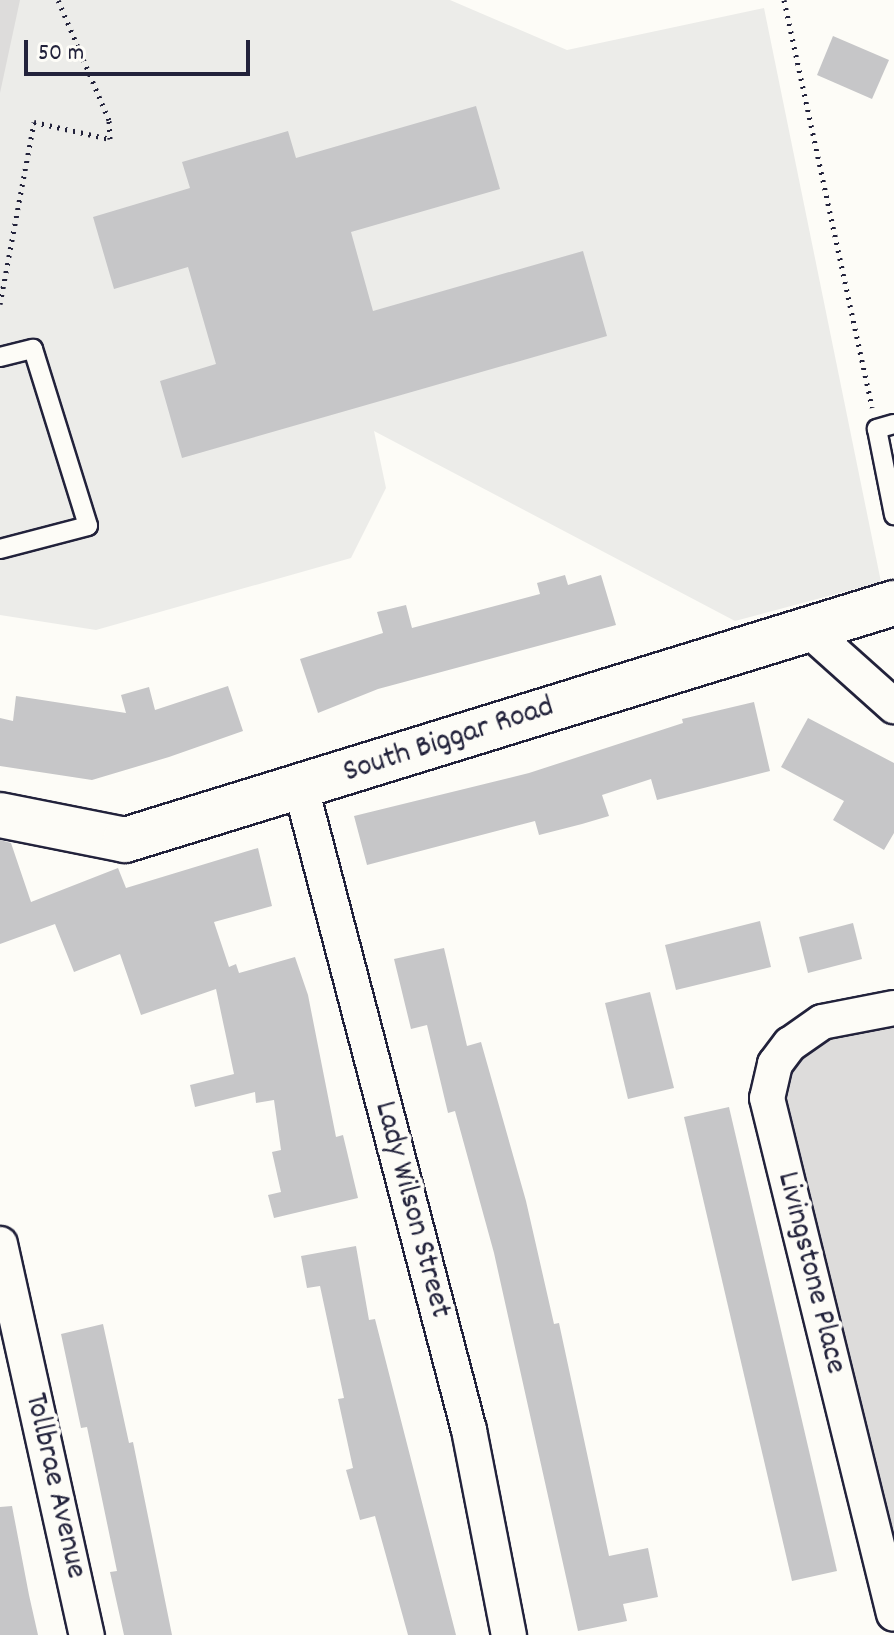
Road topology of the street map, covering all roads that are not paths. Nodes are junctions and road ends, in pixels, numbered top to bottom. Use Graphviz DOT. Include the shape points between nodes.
graph roads {
  1 [pos="0,357"];
  2 [pos="885,426"];
  3 [pos="894,515"];
  4 [pos="0,549"];
  5 [pos="894,603"];
  6 [pos="810,631"];
  7 [pos="894,706"];
  8 [pos="301,788"];
  9 [pos="0,815"];
  10 [pos="894,1008"];
  11 [pos="0,1244"];
  12 [pos="894,1614"];
  13 [pos="87,1635"];
  14 [pos="509,1635"];
  1 -- 4 [label="lane" via="33,349 88,526"];
  2 -- 3 [label="lane"];
  5 -- 6 [label="street, South Biggar Road"];
  6 -- 7 [label="street"];
  6 -- 8 [label="street, South Biggar Road"];
  8 -- 9 [label="street, South Biggar Road" via="125,840"];
  8 -- 14 [label="street, Lady Wilson Street" via="469,1430"];
  10 -- 12 [label="street, Livingstone Place" via="822,1022 790,1044 775,1064 767,1098"];
  11 -- 13 [label="street, Tollbrae Avenue"];
}
